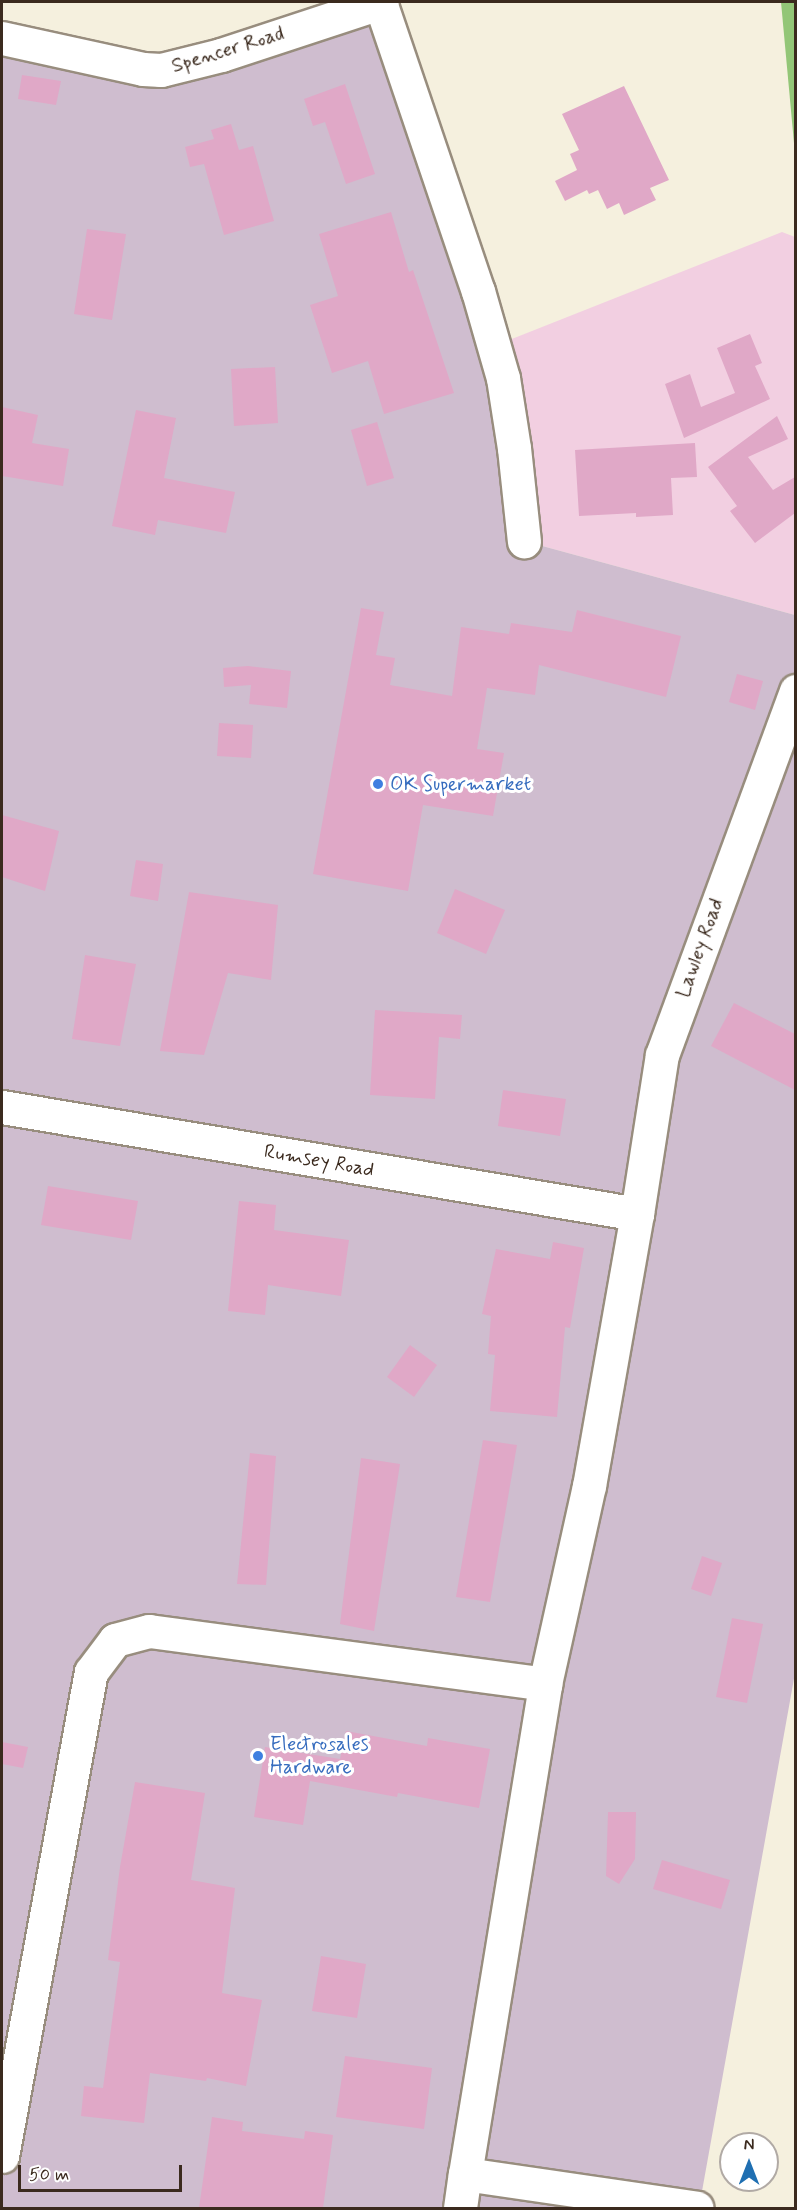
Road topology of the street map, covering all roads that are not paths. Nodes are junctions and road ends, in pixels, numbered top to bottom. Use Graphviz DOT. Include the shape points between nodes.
graph roads {
  1 [pos="381,2"];
  2 [pos="2,38"];
  3 [pos="524,541"];
  4 [pos="795,691"];
  5 [pos="2,1107"];
  6 [pos="637,1214"];
  7 [pos="545,1684"];
  8 [pos="2,2156"];
  9 [pos="465,2174"];
  10 [pos="460,2208"];
  11 [pos="697,2208"];
  1 -- 2 [label="street, Spencer Road" via="221,55 161,70"];
  1 -- 3 [label="street" via="478,291 503,378"];
  4 -- 6 [label="street, Lawley Road" via="662,1055"];
  5 -- 6 [label="street, Rumsey Road"];
  6 -- 7 [label="street, Lawley Road" via="590,1486"];
  7 -- 8 [label="street" via="149,1631 115,1640 91,1672"];
  7 -- 9 [label="street, Lawley Road"];
  9 -- 10 [label="street, Lawley Road"];
  9 -- 11 [label="street"];
}
